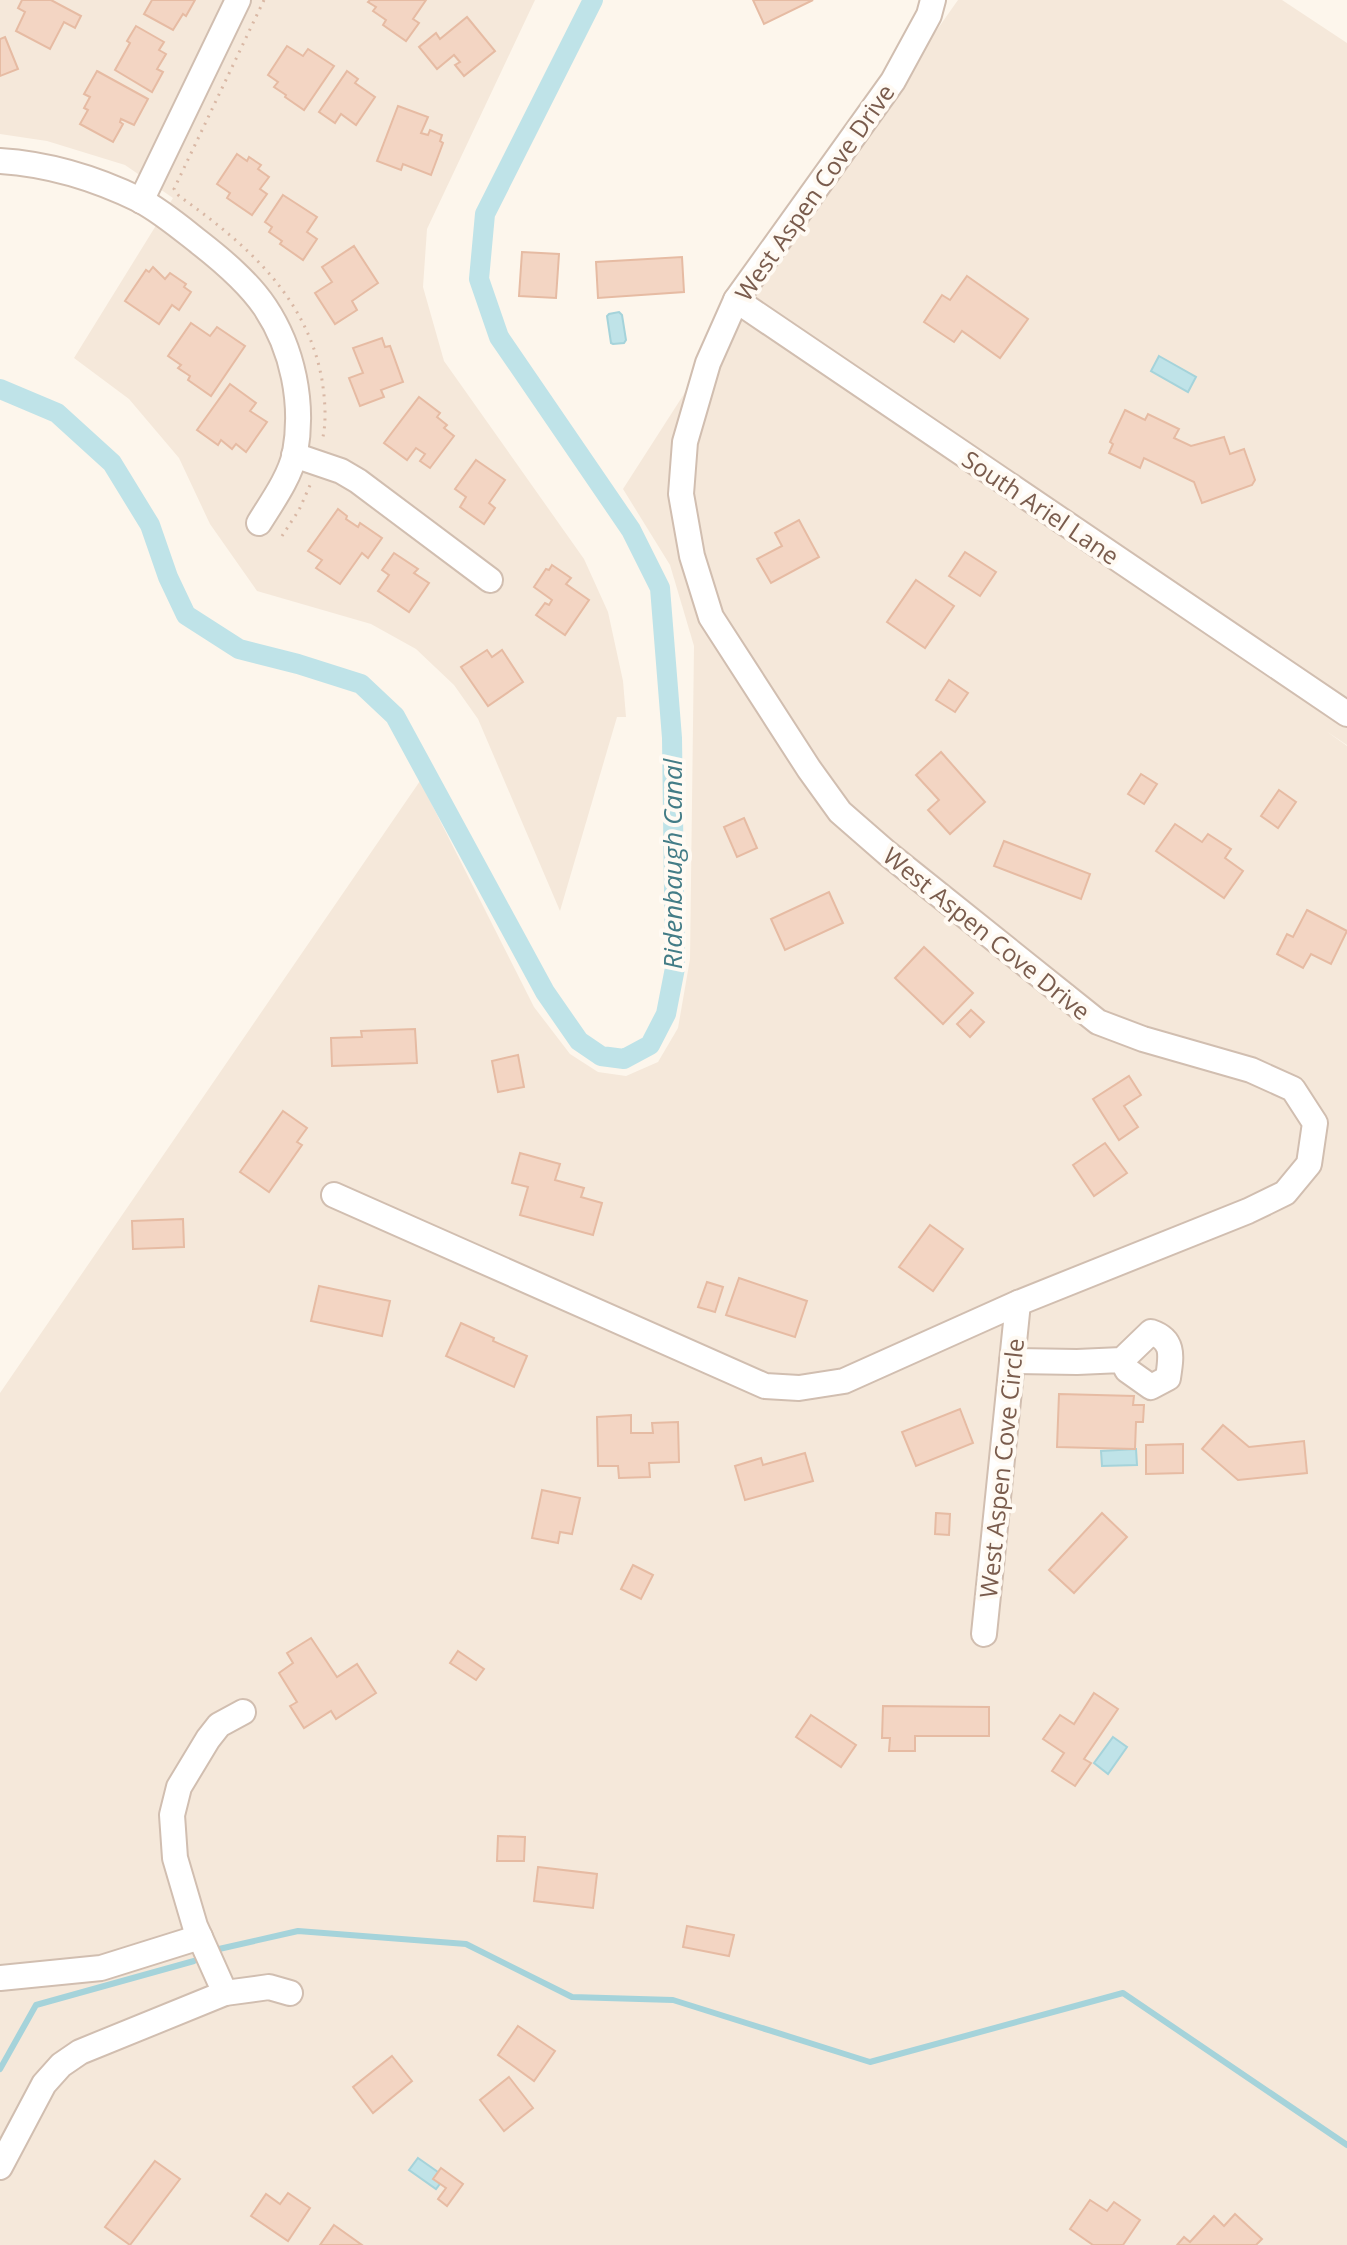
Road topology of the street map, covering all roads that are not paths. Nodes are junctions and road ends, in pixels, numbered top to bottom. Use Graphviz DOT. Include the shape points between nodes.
graph roads {
  1 [pos="238,0"];
  2 [pos="933,0"];
  3 [pos="0,161"];
  4 [pos="141,201"];
  5 [pos="736,300"];
  6 [pos="306,459"];
  7 [pos="259,523"];
  8 [pos="490,580"];
  9 [pos="1347,714"];
  10 [pos="334,1195"];
  11 [pos="1018,1303"];
  12 [pos="1122,1360"];
  13 [pos="1012,1361"];
  14 [pos="984,1634"];
  15 [pos="243,1712"];
  16 [pos="200,1937"];
  17 [pos="0,1978"];
  18 [pos="225,1993"];
  19 [pos="290,1993"];
  20 [pos="0,2167"];
  1 -- 4 [label="street"];
  2 -- 5 [label="street, West Aspen Cove Drive" via="893,81"];
  3 -- 4 [label="street" via="85,178"];
  4 -- 6 [label="street" via="212,253 264,306 295,377"];
  5 -- 9 [label="street, South Ariel Lane"];
  5 -- 11 [label="street, West Aspen Cove Drive" via="708,363 685,442 681,494 692,556 711,617 809,769 840,812 1098,1022 1251,1070 1293,1089 1315,1123 1309,1164 1285,1193"];
  6 -- 7 [label="street"];
  6 -- 8 [label="street" via="358,481"];
  10 -- 11 [label="street, West Aspen Cove Drive" via="765,1386 799,1388 844,1381"];
  11 -- 13 [label="street, West Aspen Cove Circle"];
  12 -- 13 [label="street"];
  13 -- 14 [label="street, West Aspen Cove Circle"];
  15 -- 16 [label="street" via="219,1725 208,1739 179,1787 172,1815 175,1858"];
  16 -- 17 [label="street" via="101,1968"];
  16 -- 18 [label="street"];
  18 -- 19 [label="street" via="269,1987"];
  18 -- 20 [label="street" via="80,2052 61,2065 44,2084"];
}
